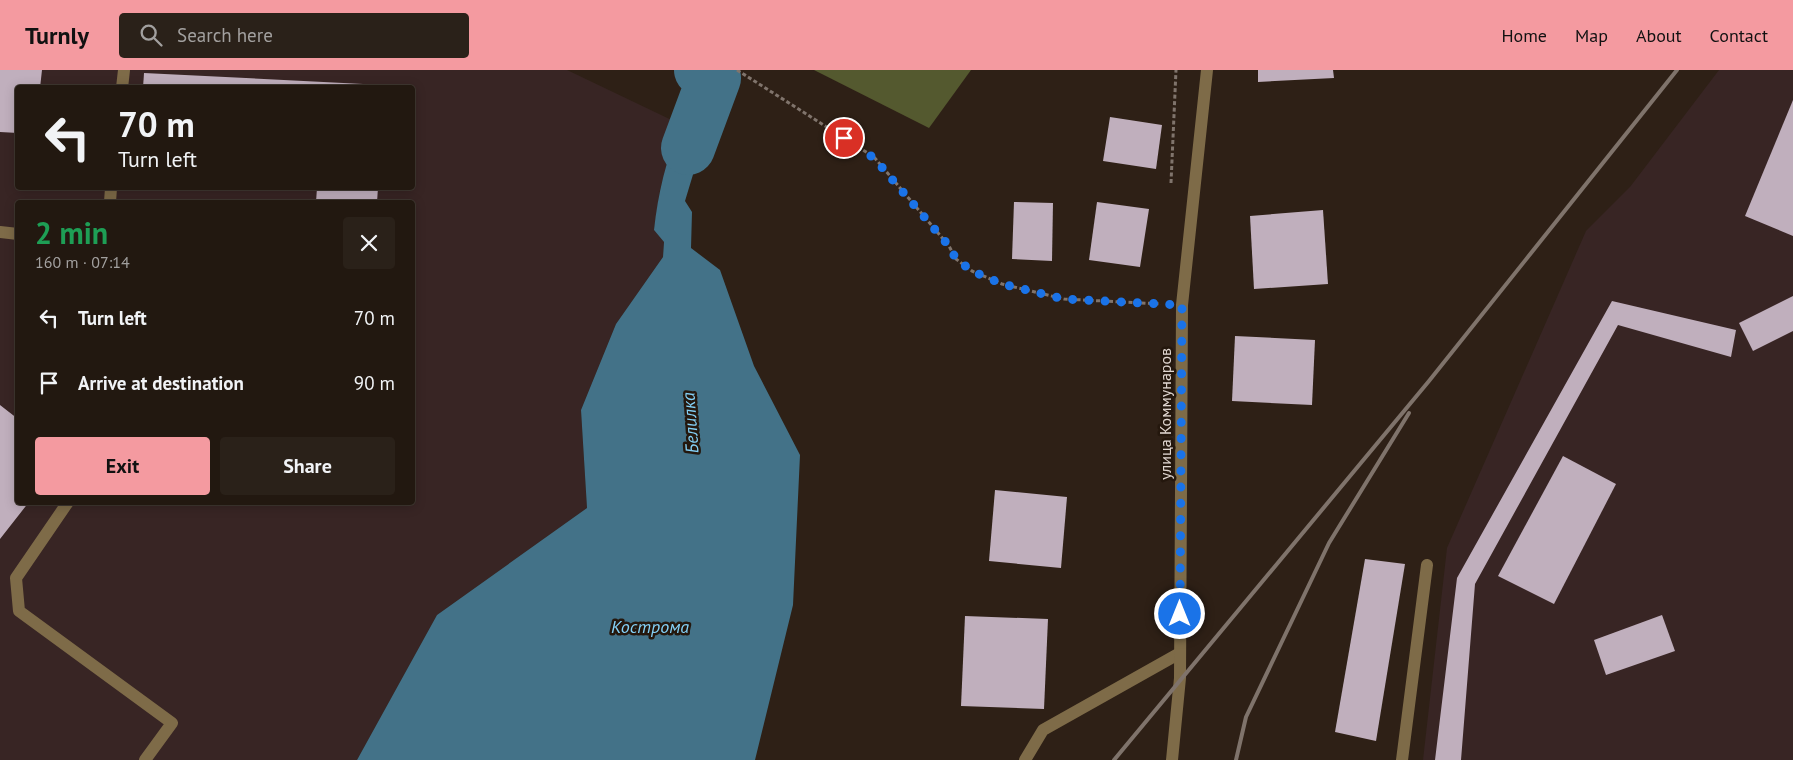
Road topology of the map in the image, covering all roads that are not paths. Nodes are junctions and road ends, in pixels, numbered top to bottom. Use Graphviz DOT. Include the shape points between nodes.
graph roads {
  1 [pos="124,70"];
  2 [pos="1207,70"];
  3 [pos="122,85"];
  4 [pos="0,232"];
  5 [pos="15,234"];
  6 [pos="66,505"];
  7 [pos="1427,564"];
  8 [pos="1180,653"];
  9 [pos="144,760"];
  10 [pos="1025,760"];
  11 [pos="1172,760"];
  12 [pos="1402,760"];
  1 -- 3 [label="street"];
  2 -- 8 [label="street, улица Коммунаров" via="1182,305"];
  4 -- 5 [label="street"];
  6 -- 9 [label="street" via="16,578 19,611 172,723"];
  7 -- 12 [label="street"];
  8 -- 10 [label="street" via="1043,730"];
  8 -- 11 [label="street, улица Коммунаров"];
}
